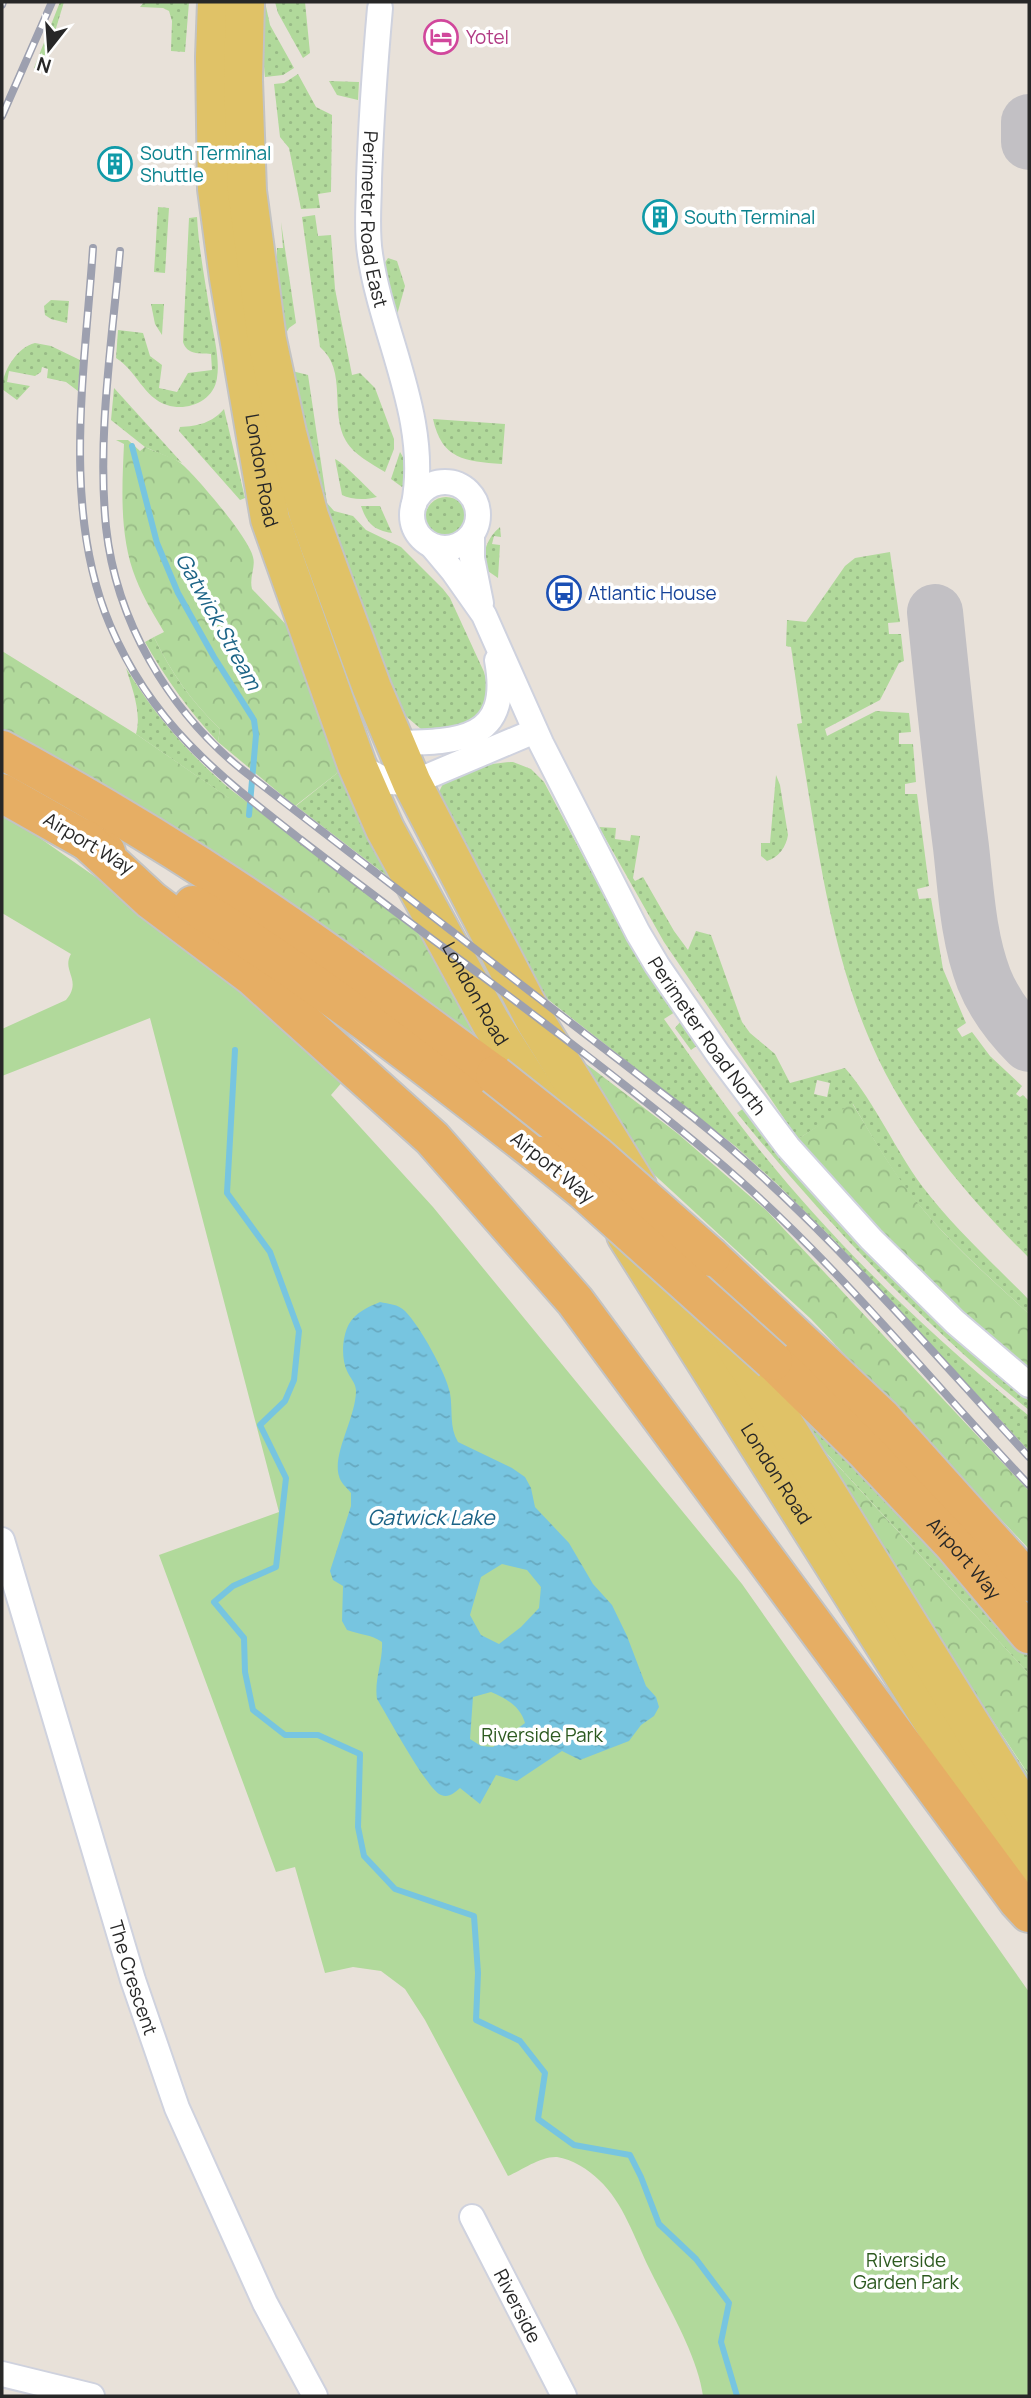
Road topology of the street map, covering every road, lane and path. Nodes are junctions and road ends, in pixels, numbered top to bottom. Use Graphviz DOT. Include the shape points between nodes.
graph roads {
  1 [pos="217,2"];
  2 [pos="245,2"];
  3 [pos="380,8"];
  4 [pos="414,424"];
  5 [pos="454,483"];
  6 [pos="414,504"];
  7 [pos="472,535"];
  8 [pos="432,546"];
  9 [pos="489,626"];
  10 [pos="535,731"];
  11 [pos="395,743"];
  12 [pos="2,750"];
  13 [pos="357,765"];
  14 [pos="412,783"];
  15 [pos="2,793"];
  16 [pos="85,839"];
  17 [pos="1029,1385"];
  18 [pos="2,1541"];
  19 [pos="1029,1582"];
  20 [pos="1029,1634"];
  21 [pos="1029,1818"];
  22 [pos="1029,1874"];
  23 [pos="1029,1913"];
  24 [pos="472,2217"];
  25 [pos="2,2374"];
  26 [pos="92,2396"];
  27 [pos="315,2396"];
  28 [pos="564,2396"];
  1 -- 13 [label="main road, London Road" via="217,189 270,519"];
  2 -- 11 [label="main road, London Road" via="246,182 267,340 309,516"];
  3 -- 4 [label="street, Perimeter Road East" via="368,239 387,330"];
  4 -- 5 [label="street, Perimeter Road East" via="439,468"];
  4 -- 6 [label="street, Perimeter Road East" via="418,472"];
  5 -- 6 [label="street" via="429,486"];
  5 -- 7 [label="street" via="468,491 477,504"];
  6 -- 8 [label="street" via="415,530"];
  7 -- 8 [label="street" via="454,548"];
  7 -- 9 [label="street, Perimeter Road North" via="472,558"];
  8 -- 9 [label="street, Perimeter Road North"];
  9 -- 10 [label="street, Perimeter Road North"];
  9 -- 11 [label="street" via="499,667 499,695 487,724 457,739"];
  10 -- 14 [label="street"];
  10 -- 17 [label="street, Perimeter Road North" via="647,948 751,1099 891,1260"];
  11 -- 14 [label="main road, London Road"];
  12 -- 19 [label="highway, Airport Way, bridge" via="165,845 288,924 495,1075 597,1156 881,1417"];
  13 -- 14 [label="street" via="388,782"];
  13 -- 22 [label="main road, London Road" via="385,829 491,1023"];
  14 -- 21 [label="main road, London Road" via="536,1022"];
  15 -- 16 [label="highway, Airport Way"];
  16 -- 20 [label="highway, Airport Way, bridge" via="247,938 379,1030 584,1191 773,1361 865,1451"];
  16 -- 23 [label="highway" via="151,900 252,976 432,1138 575,1301"];
  18 -- 27 [label="street, The Crescent" via="133,1980 177,2108 265,2303"];
  24 -- 28 [label="street, Riverside"];
  25 -- 26 [label="street"];
}
